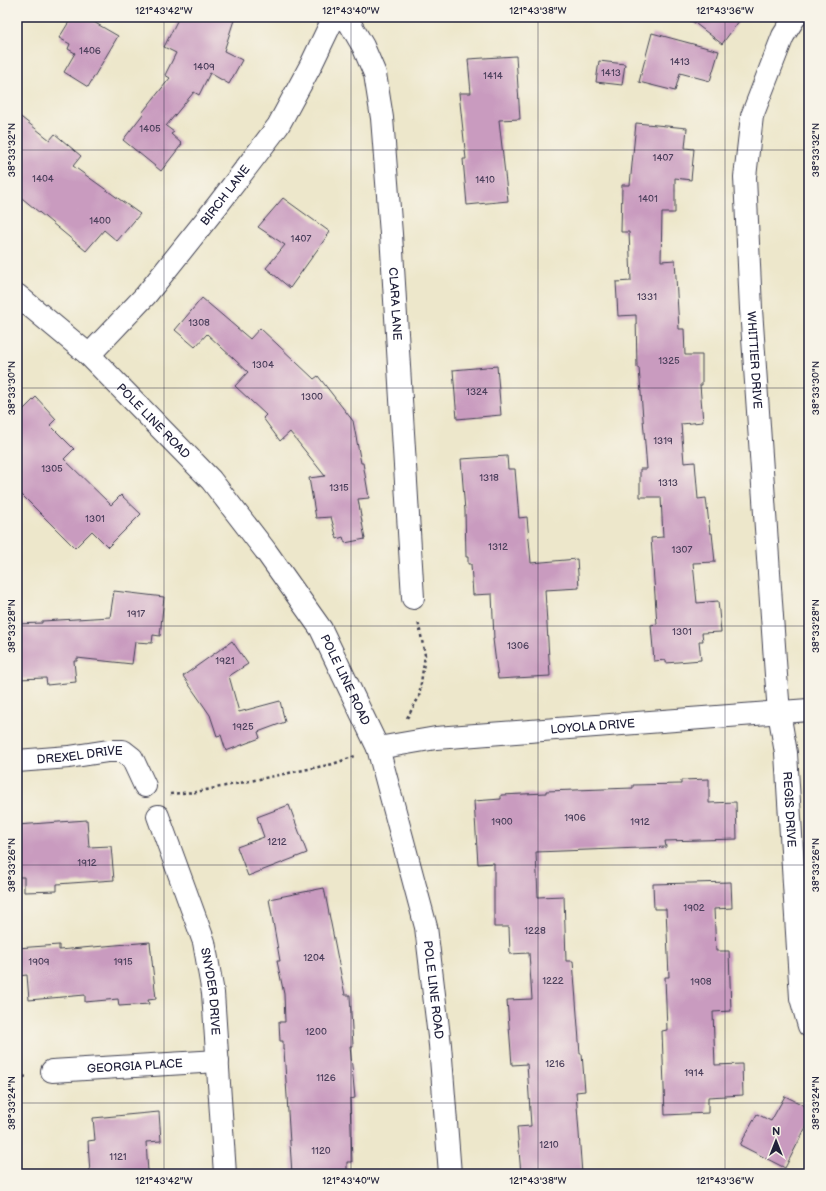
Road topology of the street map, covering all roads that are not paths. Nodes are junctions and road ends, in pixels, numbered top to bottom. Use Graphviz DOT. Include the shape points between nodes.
graph roads {
  1 [pos="334,17"];
  2 [pos="346,17"];
  3 [pos="795,17"];
  4 [pos="17,295"];
  5 [pos="89,355"];
  6 [pos="413,598"];
  7 [pos="809,710"];
  8 [pos="780,712"];
  9 [pos="378,748"];
  10 [pos="17,761"];
  11 [pos="145,786"];
  12 [pos="158,816"];
  13 [pos="809,1026"];
  14 [pos="218,1061"];
  15 [pos="52,1071"];
  16 [pos="225,1174"];
  17 [pos="450,1174"];
  1 -- 5 [label="street, BIRCH LANE" via="278,126 146,295"];
  2 -- 6 [label="street, CLARA LANE" via="363,46 375,74 382,118"];
  3 -- 8 [label="street, WHITTIER DRIVE" via="783,36 752,116 745,177 750,310"];
  4 -- 5 [label="street, POLE LINE ROAD"];
  5 -- 9 [label="street, POLE LINE ROAD" via="211,480 266,550 321,629"];
  7 -- 8 [label="street, LOYOLA DRIVE"];
  8 -- 9 [label="street, LOYOLA DRIVE" via="436,738"];
  8 -- 13 [label="street, REGIS DRIVE" via="786,753 801,998"];
  9 -- 17 [label="street, POLE LINE ROAD" via="426,927 440,1045"];
  10 -- 11 [label="street, DREXEL DRIVE" via="124,751 132,758"];
  12 -- 14 [label="street, SNYDER DRIVE" via="204,942 213,993"];
  14 -- 15 [label="street, GEORGIA PLACE"];
  14 -- 16 [label="street, SNYDER DRIVE"];
}
